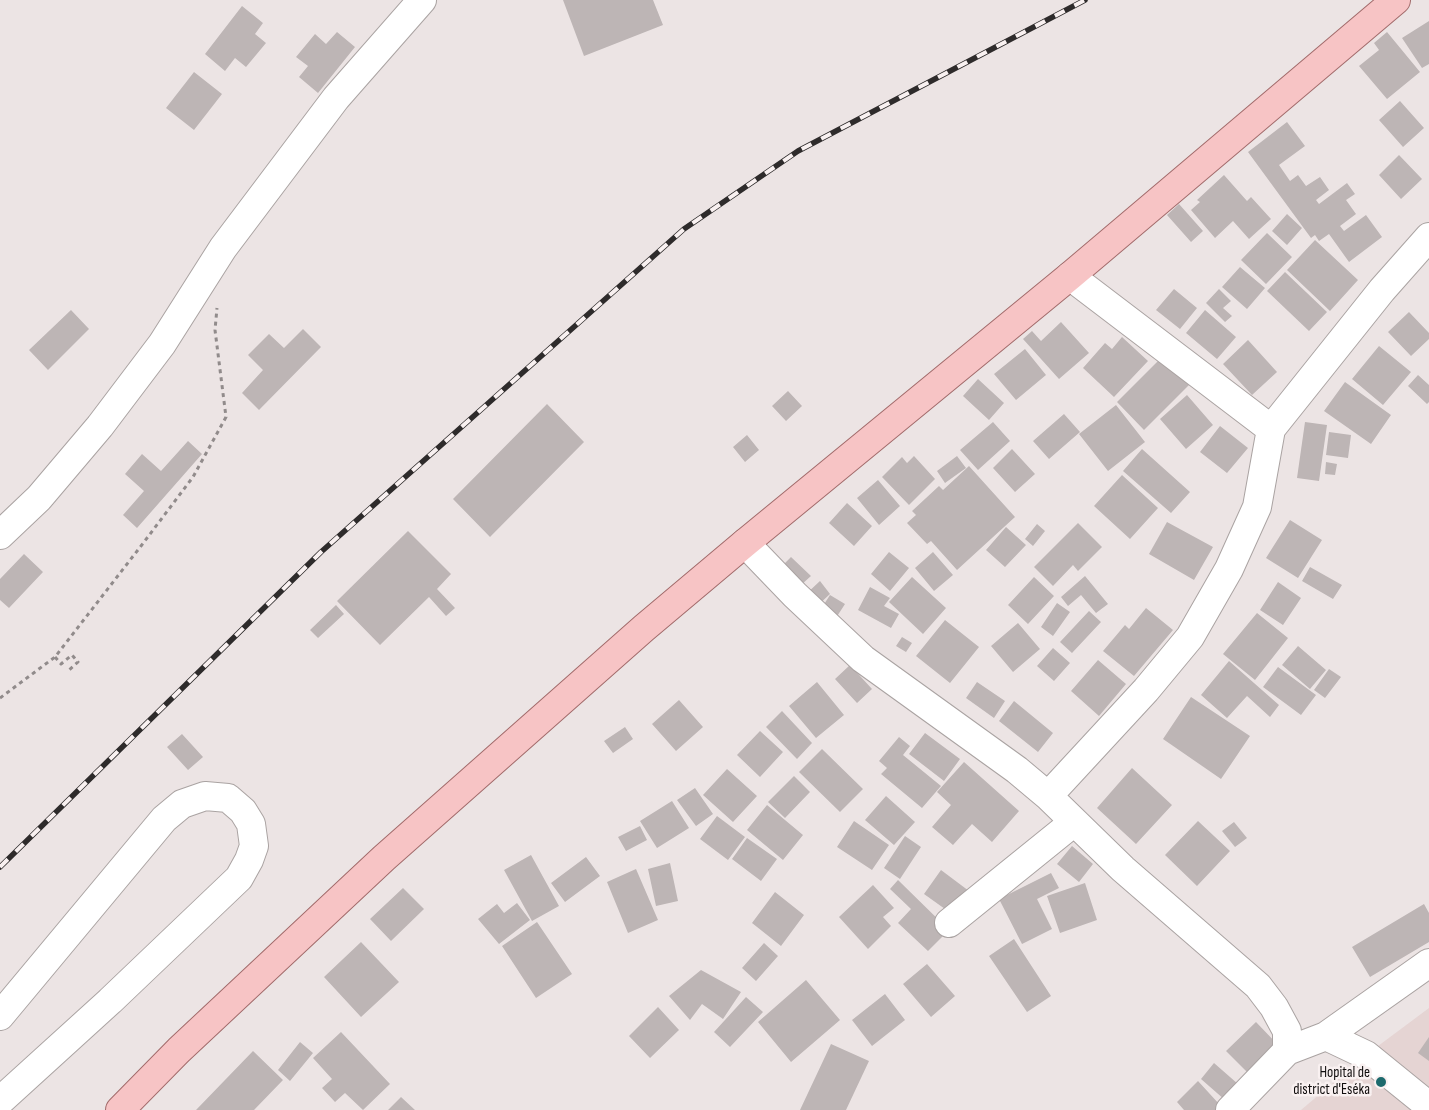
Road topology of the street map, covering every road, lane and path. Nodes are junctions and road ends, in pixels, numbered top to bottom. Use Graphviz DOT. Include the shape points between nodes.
graph roads {
  1 [pos="422,0"];
  2 [pos="1396,0"];
  3 [pos="1429,237"];
  4 [pos="1070,276"];
  5 [pos="218,303"];
  6 [pos="1271,429"];
  7 [pos="0,535"];
  8 [pos="744,543"];
  9 [pos="55,657"];
  10 [pos="68,671"];
  11 [pos="0,698"];
  12 [pos="1048,796"];
  13 [pos="1074,822"];
  14 [pos="949,922"];
  15 [pos="1429,963"];
  16 [pos="0,1016"];
  17 [pos="1326,1036"];
  18 [pos="1287,1051"];
  19 [pos="0,1101"];
  20 [pos="1429,1106"];
  21 [pos="120,1110"];
  22 [pos="1230,1110"];
  1 -- 7 [label="street" via="330,106 223,248 162,344 100,426 39,498"];
  2 -- 4 [label="main road"];
  3 -- 6 [label="street" via="1382,290"];
  4 -- 6 [label="street"];
  4 -- 8 [label="main road"];
  5 -- 9 [label="path" via="216,330 226,417 193,477"];
  6 -- 12 [label="street" via="1257,507 1229,569 1190,637"];
  8 -- 12 [label="street" via="863,659"];
  8 -- 21 [label="main road" via="384,858 178,1050"];
  9 -- 10 [label="path" via="62,664 72,655 78,662"];
  9 -- 11 [label="path"];
  12 -- 13 [label="street"];
  13 -- 14 [label="street"];
  13 -- 18 [label="street" via="1258,986 1287,1031"];
  15 -- 17 [label="street"];
  16 -- 19 [label="street" via="164,819 182,804 205,796 228,798 243,811 251,824 254,846 239,878"];
  17 -- 18 [label="street"];
  17 -- 20 [label="street" via="1366,1055"];
  18 -- 22 [label="street"];
}
